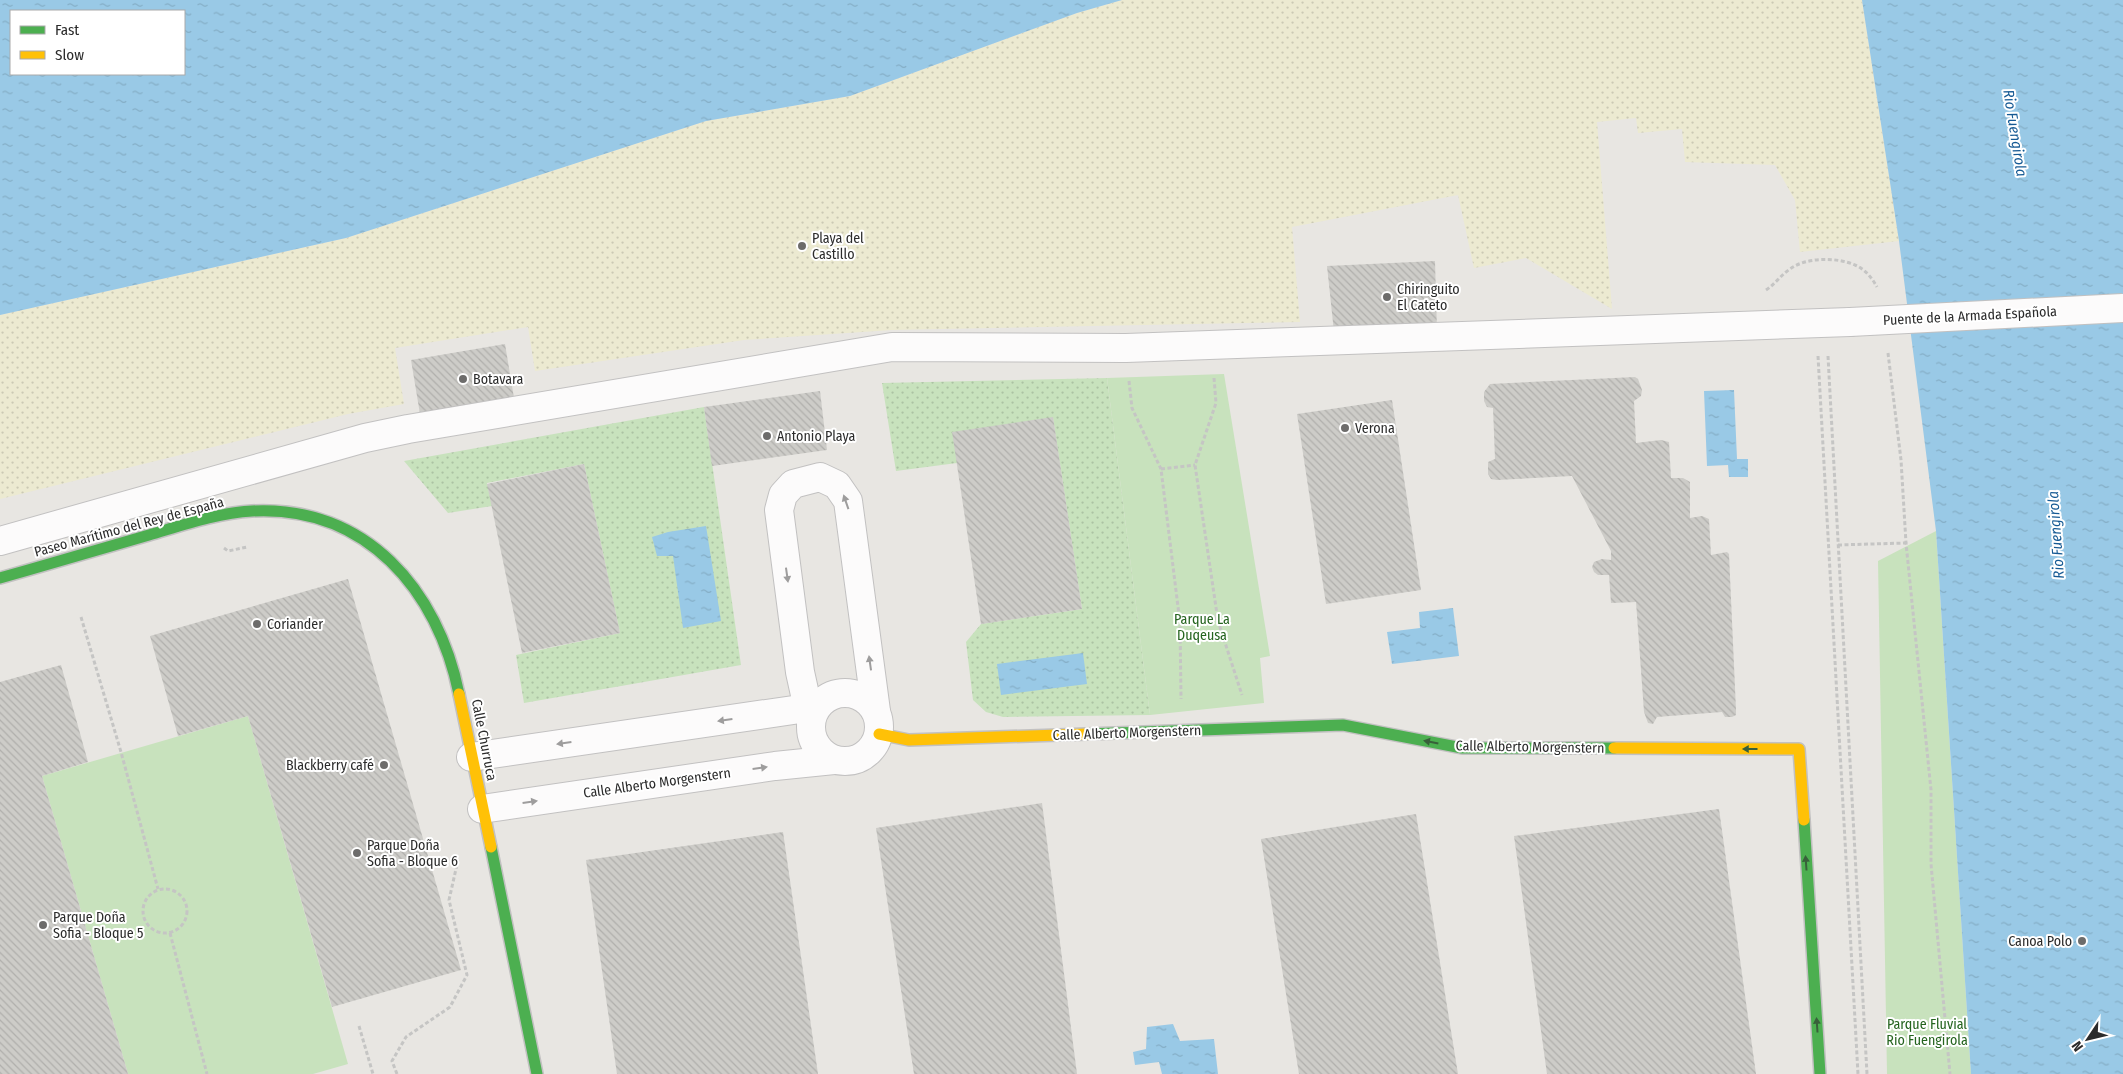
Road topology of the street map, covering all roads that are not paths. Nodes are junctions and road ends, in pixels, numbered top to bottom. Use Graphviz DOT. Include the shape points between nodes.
graph roads {
  1 [pos="2123,308"];
  2 [pos="268,511"];
  3 [pos="0,541"];
  4 [pos="0,578"];
  5 [pos="809,715"];
  6 [pos="878,722"];
  7 [pos="471,757"];
  8 [pos="834,760"];
  9 [pos="482,809"];
  10 [pos="537,1074"];
  11 [pos="1820,1074"];
  1 -- 3 [label="street, Puente de la Armada Española, bridge" via="1850,322 1817,331 1126,348 892,347 365,438"];
  2 -- 4 [label="street, Paseo Marítimo del Rey de España" via="238,512 211,518"];
  2 -- 7 [label="street, Calle Churruca" via="316,519 350,531 381,553 407,578 430,609 445,637"];
  5 -- 6 [label="street, Calle Alberto Morgenstern" via="829,697 850,693 869,702"];
  6 -- 5 [label="street, one-way" via="848,500 837,485 820,477 793,484 783,494 779,510 800,672"];
  5 -- 7 [label="street, one-way"];
  5 -- 8 [label="street" via="815,745"];
  6 -- 8 [label="street, Calle Alberto Morgenstern" via="875,745 862,757 845,762"];
  11 -- 6 [label="street, Calle Alberto Morgenstern, one-way" via="1799,749 1462,748 1343,725 909,740"];
  7 -- 9 [label="street, Calle Churruca"];
  9 -- 8 [label="street, Calle Alberto Morgenstern, one-way"];
  9 -- 10 [label="street, Calle Churruca"];
}
